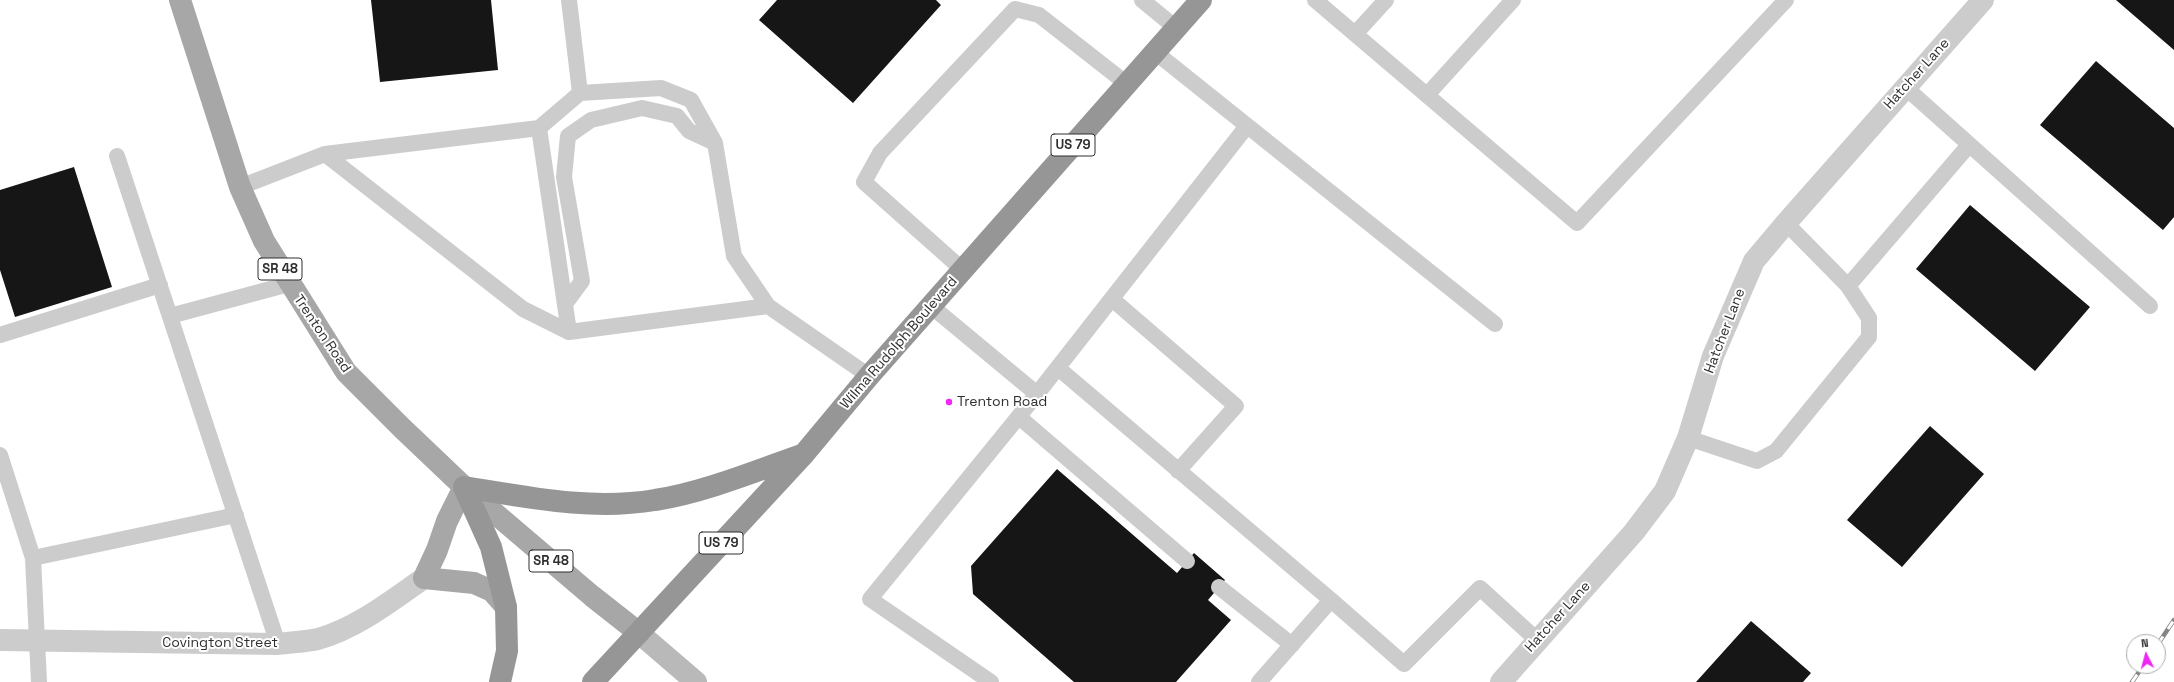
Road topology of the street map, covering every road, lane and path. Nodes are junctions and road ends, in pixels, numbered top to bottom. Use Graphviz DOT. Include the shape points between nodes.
graph roads {
  1 [pos="180,0"];
  2 [pos="569,0"];
  3 [pos="1142,0"];
  4 [pos="1201,0"];
  5 [pos="1315,0"];
  6 [pos="1386,0"];
  7 [pos="1513,0"];
  8 [pos="1786,0"];
  9 [pos="1983,0"];
  10 [pos="1176,28"];
  11 [pos="1355,34"];
  12 [pos="1155,52"];
  13 [pos="1127,84"];
  14 [pos="1905,87"];
  15 [pos="580,93"];
  16 [pos="1427,95"];
  17 [pos="1247,126"];
  18 [pos="539,128"];
  19 [pos="715,143"];
  20 [pos="1969,144"];
  21 [pos="325,154"];
  22 [pos="117,156"];
  23 [pos="240,187"];
  24 [pos="1786,223"];
  25 [pos="963,270"];
  26 [pos="160,284"];
  27 [pos="289,284"];
  28 [pos="1848,286"];
  29 [pos="1112,299"];
  30 [pos="565,304"];
  31 [pos="768,306"];
  32 [pos="931,306"];
  33 [pos="2150,306"];
  34 [pos="170,316"];
  35 [pos="1495,324"];
  36 [pos="569,332"];
  37 [pos="0,334"];
  38 [pos="1058,368"];
  39 [pos="869,376"];
  40 [pos="1037,394"];
  41 [pos="1019,417"];
  42 [pos="1688,438"];
  43 [pos="804,454"];
  44 [pos="0,455"];
  45 [pos="1178,471"];
  46 [pos="464,487"];
  47 [pos="236,515"];
  48 [pos="33,558"];
  49 [pos="1187,561"];
  50 [pos="424,578"];
  51 [pos="1219,587"];
  52 [pos="1331,600"];
  53 [pos="506,607"];
  54 [pos="639,633"];
  55 [pos="0,640"];
  56 [pos="1537,640"];
  57 [pos="37,641"];
  58 [pos="278,644"];
  59 [pos="1292,645"];
  60 [pos="39,682"];
  61 [pos="500,682"];
  62 [pos="593,682"];
  63 [pos="696,682"];
  64 [pos="991,682"];
  65 [pos="1259,682"];
  66 [pos="1501,682"];
  1 -- 23 [label="main road, Trenton Road / SR 48"];
  2 -- 15 [label="lane"];
  3 -- 10 [label="lane"];
  4 -- 10 [label="highway, Wilma Rudolph Boulevard / US 79"];
  5 -- 11 [label="lane"];
  6 -- 11 [label="lane"];
  7 -- 16 [label="lane"];
  8 -- 16 [label="lane" via="1577,223"];
  9 -- 14 [label="street, Hatcher Lane"];
  10 -- 12 [label="highway, Wilma Rudolph Boulevard / US 79"];
  11 -- 16 [label="lane"];
  12 -- 13 [label="highway, Wilma Rudolph Boulevard / US 79"];
  12 -- 17 [label="lane"];
  13 -- 25 [label="highway, Wilma Rudolph Boulevard / US 79"];
  13 -- 25 [label="lane" via="1039,15 1015,9 880,153 864,182"];
  14 -- 20 [label="lane"];
  14 -- 24 [label="street, Hatcher Lane"];
  15 -- 18 [label="lane"];
  15 -- 19 [label="lane" via="661,88 691,100"];
  17 -- 29 [label="lane"];
  17 -- 35 [label="lane"];
  18 -- 21 [label="lane"];
  18 -- 30 [label="lane"];
  19 -- 30 [label="lane" via="689,131 678,116 642,108 591,120 568,136 564,177 582,281"];
  19 -- 31 [label="lane" via="734,256"];
  20 -- 28 [label="lane"];
  20 -- 33 [label="lane"];
  21 -- 23 [label="lane"];
  21 -- 36 [label="lane" via="523,309"];
  22 -- 26 [label="lane"];
  23 -- 27 [label="main road, Trenton Road / SR 48" via="264,241"];
  24 -- 28 [label="lane"];
  24 -- 42 [label="street, Hatcher Lane" via="1754,261 1739,293 1713,356"];
  25 -- 32 [label="highway, Wilma Rudolph Boulevard / US 79"];
  26 -- 34 [label="lane"];
  26 -- 37 [label="lane"];
  27 -- 34 [label="lane"];
  27 -- 46 [label="main road, Trenton Road / SR 48" via="346,372"];
  28 -- 42 [label="lane" via="1869,318 1869,337 1776,451 1757,460"];
  29 -- 38 [label="lane"];
  29 -- 45 [label="lane" via="1236,406"];
  30 -- 36 [label="lane"];
  31 -- 36 [label="lane"];
  31 -- 39 [label="lane"];
  32 -- 39 [label="highway, Wilma Rudolph Boulevard / US 79"];
  32 -- 40 [label="lane"];
  34 -- 47 [label="lane"];
  38 -- 40 [label="lane"];
  38 -- 45 [label="lane"];
  39 -- 43 [label="highway, Wilma Rudolph Boulevard / US 79"];
  40 -- 41 [label="lane"];
  41 -- 49 [label="lane"];
  41 -- 64 [label="lane" via="870,599"];
  42 -- 56 [label="street, Hatcher Lane" via="1665,491 1634,532"];
  43 -- 46 [label="highway" via="718,484 656,500 623,504 572,504"];
  43 -- 54 [label="highway, Wilma Rudolph Boulevard / US 79"];
  44 -- 48 [label="lane"];
  45 -- 52 [label="lane"];
  46 -- 50 [label="main road"];
  46 -- 53 [label="highway, SR 48" via="491,547"];
  46 -- 54 [label="main road, Trenton Road / SR 48"];
  47 -- 48 [label="lane"];
  47 -- 58 [label="lane"];
  48 -- 57 [label="lane"];
  50 -- 53 [label="main road" via="474,583 492,591"];
  50 -- 58 [label="street, Covington Street" via="351,626 318,638"];
  51 -- 59 [label="lane"];
  52 -- 56 [label="lane" via="1404,664 1480,588"];
  52 -- 59 [label="lane"];
  53 -- 61 [label="highway, SR 48" via="507,651"];
  54 -- 62 [label="highway, Wilma Rudolph Boulevard / US 79"];
  54 -- 63 [label="street"];
  55 -- 57 [label="street, Covington Street"];
  56 -- 66 [label="street, Hatcher Lane"];
  57 -- 58 [label="street, Covington Street"];
  57 -- 60 [label="lane"];
  59 -- 65 [label="lane"];
}
